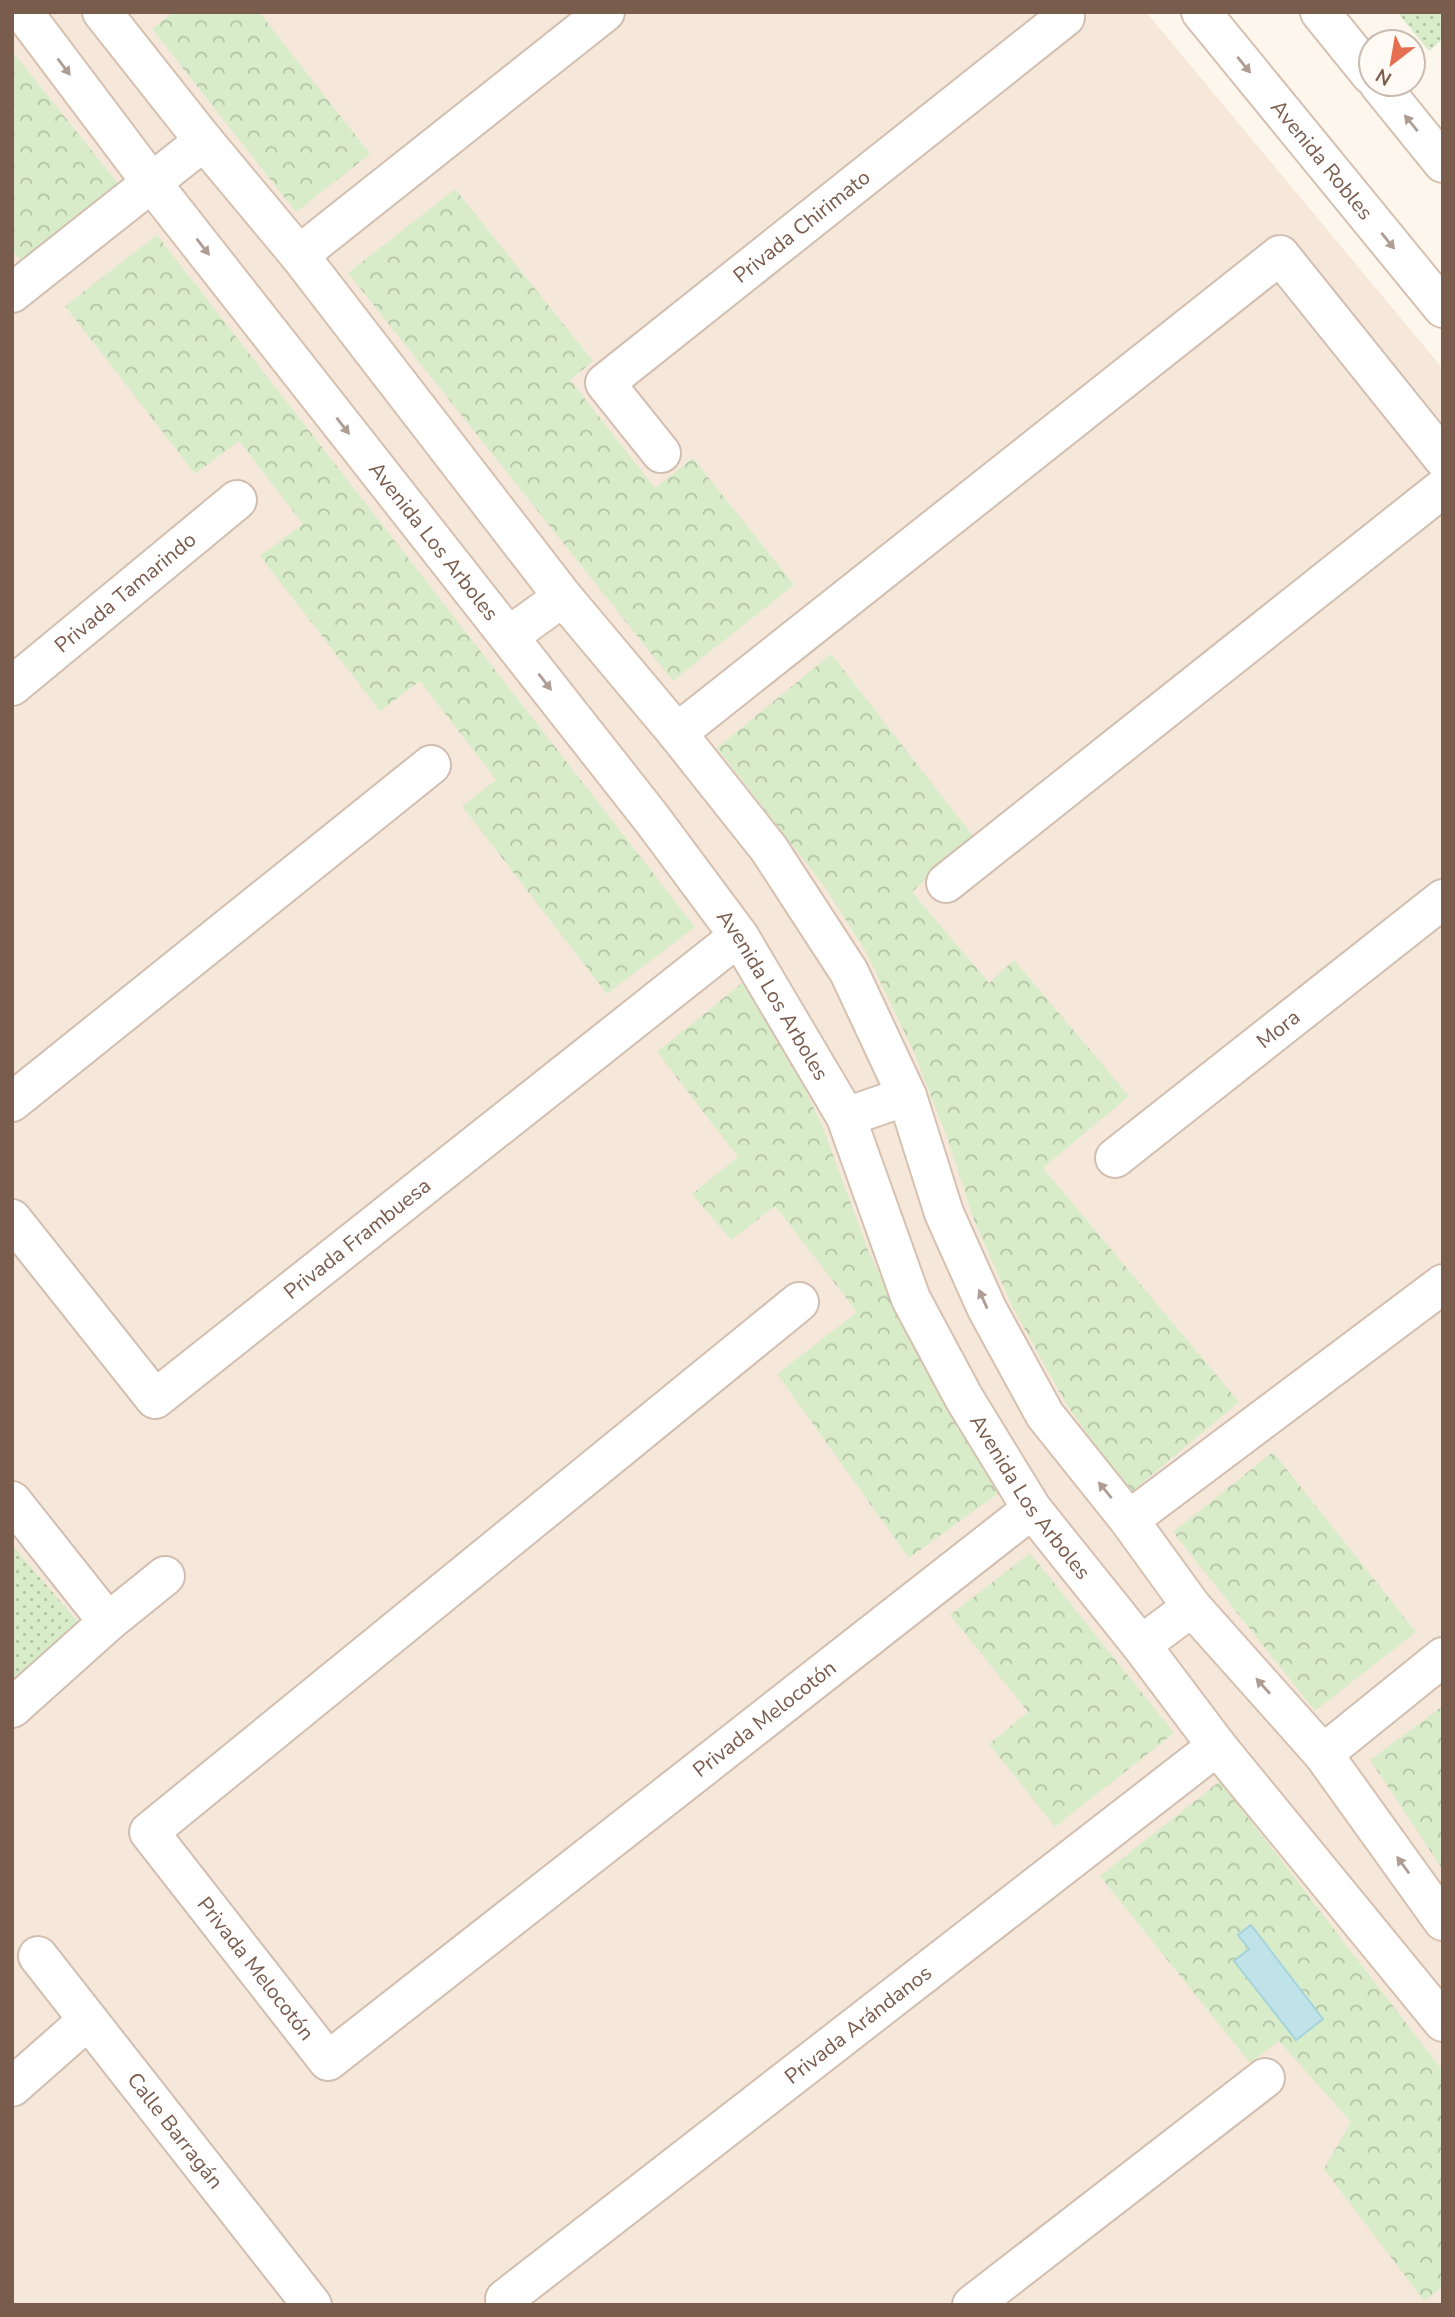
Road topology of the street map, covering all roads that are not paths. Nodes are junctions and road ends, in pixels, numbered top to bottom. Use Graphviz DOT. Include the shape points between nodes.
graph roads {
  1 [pos="23,12"];
  2 [pos="605,12"];
  3 [pos="1062,12"];
  4 [pos="1201,12"];
  5 [pos="111,15"];
  6 [pos="1329,15"];
  7 [pos="1357,55"];
  8 [pos="1390,98"];
  9 [pos="204,141"];
  10 [pos="1443,163"];
  11 [pos="151,182"];
  12 [pos="299,255"];
  13 [pos="12,293"];
  14 [pos="1443,308"];
  15 [pos="661,453"];
  16 [pos="1443,458"];
  17 [pos="1443,488"];
  18 [pos="237,500"];
  19 [pos="563,597"];
  20 [pos="509,636"];
  21 [pos="12,686"];
  22 [pos="677,733"];
  23 [pos="431,765"];
  24 [pos="946,883"];
  25 [pos="1443,898"];
  26 [pos="739,936"];
  27 [pos="907,1096"];
  28 [pos="12,1102"];
  29 [pos="846,1117"];
  30 [pos="1115,1158"];
  31 [pos="12,1219"];
  32 [pos="1443,1284"];
  33 [pos="799,1302"];
  34 [pos="12,1501"];
  35 [pos="1032,1509"];
  36 [pos="1129,1520"];
  37 [pos="165,1576"];
  38 [pos="1192,1607"];
  39 [pos="108,1622"];
  40 [pos="1141,1645"];
  41 [pos="1443,1657"];
  42 [pos="12,1708"];
  43 [pos="1217,1746"];
  44 [pos="1323,1754"];
  45 [pos="1443,1921"];
  46 [pos="38,1956"];
  47 [pos="88,2020"];
  48 [pos="1443,2022"];
  49 [pos="1265,2078"];
  50 [pos="12,2087"];
  51 [pos="301,2301"];
  52 [pos="510,2305"];
  53 [pos="972,2305"];
  1 -- 11 [label="street, Avenida Los Arboles, one-way"];
  2 -- 12 [label="street"];
  3 -- 15 [label="street, Privada Chirimato" via="1065,17 604,383"];
  4 -- 14 [label="street, Avenida Robles, one-way"];
  5 -- 9 [label="street"];
  6 -- 7 [label="street"];
  10 -- 8 [label="street, one-way"];
  9 -- 11 [label="street"];
  9 -- 12 [label="street"];
  11 -- 13 [label="street"];
  11 -- 20 [label="street, Avenida Los Arboles, one-way"];
  12 -- 19 [label="street"];
  16 -- 22 [label="street" via="1280,255"];
  17 -- 24 [label="street"];
  18 -- 21 [label="street, Privada Tamarindo"];
  19 -- 20 [label="street"];
  19 -- 22 [label="street"];
  20 -- 26 [label="street, Avenida Los Arboles, one-way"];
  22 -- 27 [label="street" via="769,849 849,972"];
  23 -- 28 [label="street"];
  25 -- 30 [label="street, Mora"];
  26 -- 29 [label="street, Avenida Los Arboles"];
  26 -- 31 [label="street, Privada Frambuesa" via="155,1399"];
  27 -- 29 [label="street"];
  36 -- 27 [label="street, one-way" via="1045,1415 987,1309 944,1213"];
  29 -- 35 [label="street, Avenida Los Arboles" via="911,1299 964,1398"];
  32 -- 36 [label="street"];
  33 -- 35 [label="street, Privada Melocotón" via="149,1832 328,2061"];
  34 -- 39 [label="street"];
  35 -- 40 [label="street, Avenida Los Arboles"];
  36 -- 38 [label="street"];
  37 -- 39 [label="street"];
  38 -- 40 [label="street"];
  44 -- 38 [label="street, one-way"];
  39 -- 42 [label="street"];
  40 -- 43 [label="street, Avenida Los Arboles"];
  41 -- 44 [label="street"];
  43 -- 48 [label="street, Avenida Los Arboles"];
  43 -- 52 [label="street, Privada Arándanos" via="505,2299"];
  45 -- 44 [label="street, one-way"];
  46 -- 47 [label="street, Calle Barragán"];
  47 -- 50 [label="street"];
  47 -- 51 [label="street, Calle Barragán"];
  49 -- 53 [label="street"];
}
